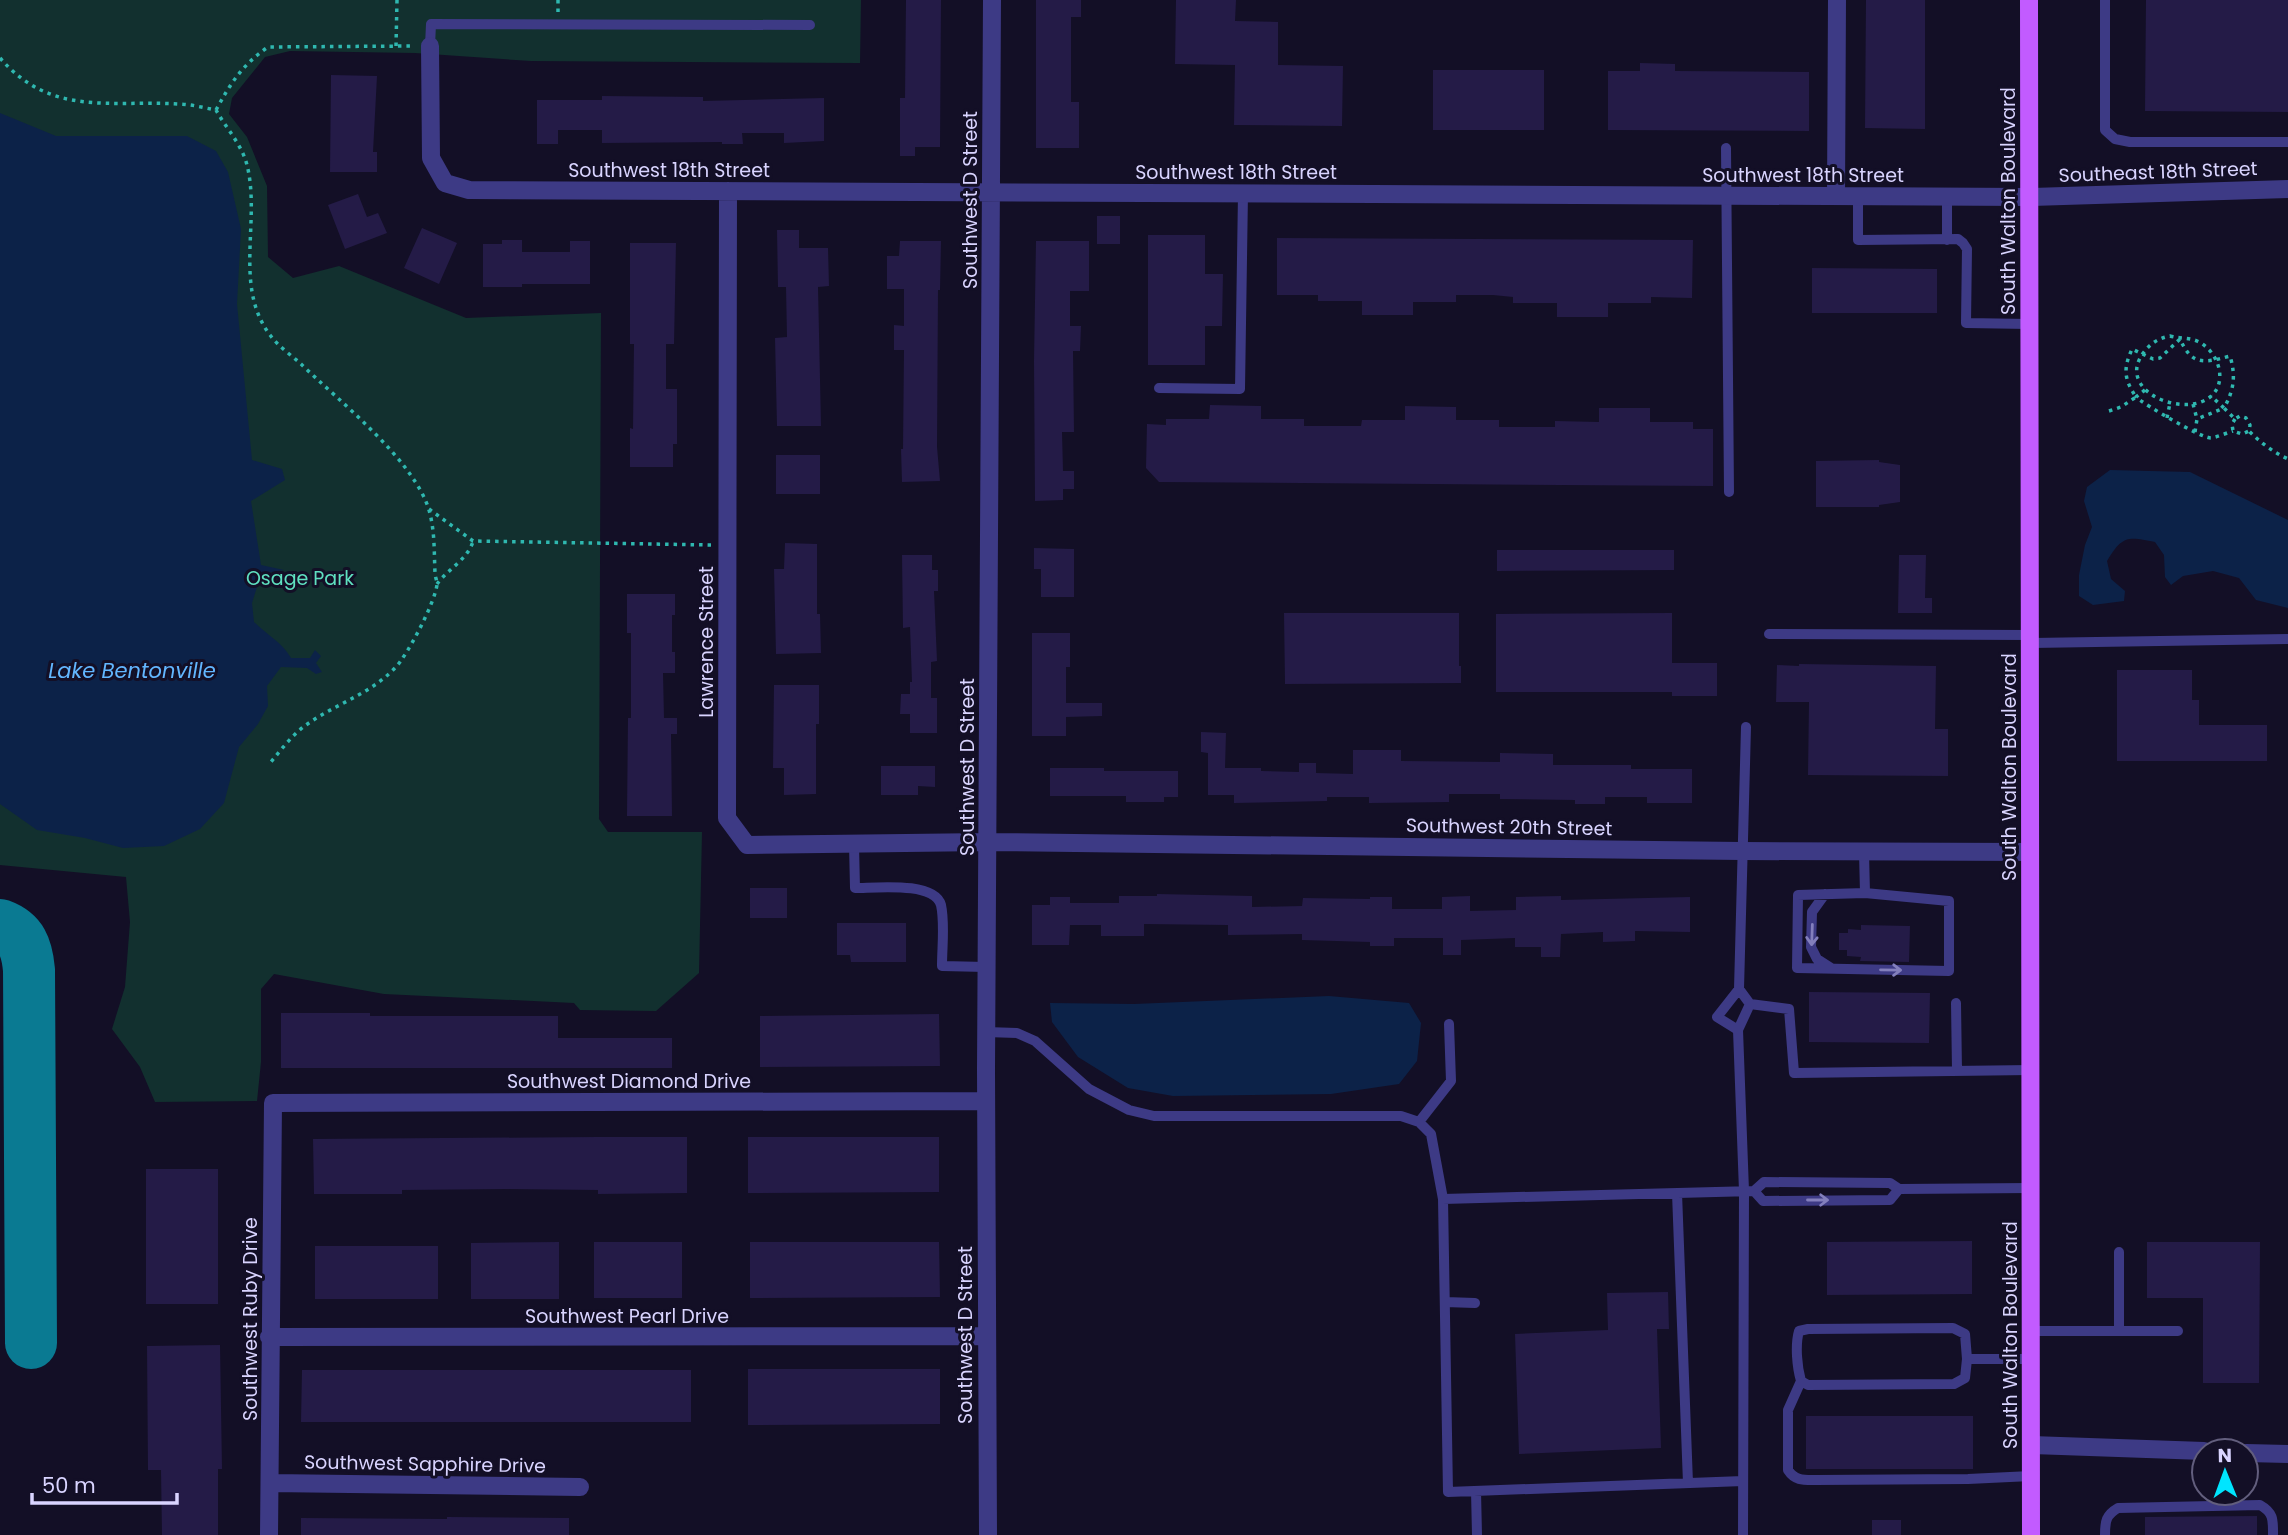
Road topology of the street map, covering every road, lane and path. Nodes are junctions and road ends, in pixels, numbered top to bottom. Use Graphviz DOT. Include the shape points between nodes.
graph roads {
  1 [pos="397,0"];
  2 [pos="992,0"];
  3 [pos="1837,0"];
  4 [pos="2029,0"];
  5 [pos="2105,0"];
  6 [pos="810,25"];
  7 [pos="396,46"];
  8 [pos="430,46"];
  9 [pos="0,58"];
  10 [pos="216,110"];
  11 [pos="2288,142"];
  12 [pos="1726,148"];
  13 [pos="2288,189"];
  14 [pos="728,191"];
  15 [pos="991,193"];
  16 [pos="1243,193"];
  17 [pos="1728,195"];
  18 [pos="1836,196"];
  19 [pos="1858,196"];
  20 [pos="1947,196"];
  21 [pos="2029,197"];
  22 [pos="1947,240"];
  23 [pos="2029,324"];
  24 [pos="2180,339"];
  25 [pos="2142,354"];
  26 [pos="2217,360"];
  27 [pos="1159,388"];
  28 [pos="2145,390"];
  29 [pos="2211,396"];
  30 [pos="2136,397"];
  31 [pos="2169,403"];
  32 [pos="2193,404"];
  33 [pos="2224,408"];
  34 [pos="2109,411"];
  35 [pos="2167,418"];
  36 [pos="2197,419"];
  37 [pos="2235,419"];
  38 [pos="2233,431"];
  39 [pos="2249,431"];
  40 [pos="2196,432"];
  41 [pos="2288,459"];
  42 [pos="1729,492"];
  43 [pos="429,509"];
  44 [pos="473,541"];
  45 [pos="727,545"];
  46 [pos="437,584"];
  47 [pos="1769,634"];
  48 [pos="2030,639"];
  49 [pos="2288,639"];
  50 [pos="1746,727"];
  51 [pos="270,763"];
  52 [pos="987,842"];
  53 [pos="854,844"];
  54 [pos="1742,851"];
  55 [pos="1864,852"];
  56 [pos="2030,852"];
  57 [pos="1865,893"];
  58 [pos="1825,894"];
  59 [pos="986,967"];
  60 [pos="1833,969"];
  61 [pos="1739,989"];
  62 [pos="1956,1003"];
  63 [pos="1749,1004"];
  64 [pos="1449,1024"];
  65 [pos="1738,1030"];
  66 [pos="986,1032"];
  67 [pos="2031,1070"];
  68 [pos="1957,1071"];
  69 [pos="986,1101"];
  70 [pos="273,1102"];
  71 [pos="1419,1122"];
  72 [pos="2031,1188"];
  73 [pos="1899,1189"];
  74 [pos="1749,1191"];
  75 [pos="1677,1193"];
  76 [pos="1443,1199"];
  77 [pos="2119,1252"];
  78 [pos="1445,1302"];
  79 [pos="1475,1303"];
  80 [pos="2031,1331"];
  81 [pos="2119,1331"];
  82 [pos="2178,1331"];
  83 [pos="986,1336"];
  84 [pos="269,1337"];
  85 [pos="1967,1359"];
  86 [pos="2031,1359"];
  87 [pos="1801,1381"];
  88 [pos="2031,1445"];
  89 [pos="2190,1451"];
  90 [pos="2260,1453"];
  91 [pos="2288,1454"];
  92 [pos="2031,1476"];
  93 [pos="1743,1481"];
  94 [pos="270,1483"];
  95 [pos="1688,1483"];
  96 [pos="580,1487"];
  97 [pos="1476,1491"];
  98 [pos="269,1535"];
  99 [pos="988,1535"];
  100 [pos="1478,1535"];
  101 [pos="1743,1535"];
  102 [pos="2031,1535"];
  103 [pos="2105,1535"];
  104 [pos="2273,1535"];
  1 -- 7 [label="path"];
  2 -- 15 [label="street, Southwest D Street"];
  3 -- 18 [label="street"];
  4 -- 21 [label="main road, South Walton Boulevard"];
  5 -- 11 [label="lane" via="2105,130 2115,139"];
  6 -- 8 [label="lane" via="430,24"];
  7 -- 8 [label="path"];
  7 -- 10 [label="path" via="268,47 250,59"];
  8 -- 14 [label="street, Southwest 18th Street" via="430,158 445,183 469,190"];
  9 -- 10 [label="path" via="45,93 77,102 180,104"];
  10 -- 43 [label="path" via="247,163 255,306 271,335 390,449"];
  12 -- 17 [label="lane"];
  13 -- 21 [label="street, Southeast 18th Street"];
  14 -- 15 [label="street, Southwest 18th Street"];
  14 -- 45 [label="street, Lawrence Street"];
  15 -- 16 [label="street, Southwest 18th Street"];
  15 -- 52 [label="street, Southwest D Street"];
  16 -- 17 [label="street, Southwest 18th Street"];
  16 -- 27 [label="lane" via="1240,389"];
  17 -- 18 [label="street, Southwest 18th Street"];
  17 -- 42 [label="lane"];
  18 -- 19 [label="street, Southwest 18th Street"];
  19 -- 20 [label="street, Southwest 18th Street"];
  19 -- 22 [label="lane" via="1858,240"];
  20 -- 21 [label="street, Southwest 18th Street"];
  20 -- 22 [label="lane"];
  21 -- 23 [label="main road, South Walton Boulevard"];
  22 -- 23 [label="lane" via="1958,239 1967,249 1966,323"];
  23 -- 48 [label="main road, South Walton Boulevard"];
  24 -- 25 [label="path" via="2162,337"];
  24 -- 25 [label="path" via="2160,358"];
  24 -- 26 [label="path" via="2199,342"];
  24 -- 26 [label="path" via="2192,357 2202,362"];
  25 -- 28 [label="path" via="2136,371"];
  25 -- 30 [label="path" via="2132,349 2124,375"];
  26 -- 29 [label="path" via="2221,375"];
  26 -- 33 [label="path" via="2230,356 2234,370 2234,385"];
  28 -- 30 [label="path"];
  28 -- 31 [label="path"];
  29 -- 32 [label="path"];
  29 -- 33 [label="path"];
  30 -- 34 [label="path"];
  30 -- 35 [label="path"];
  31 -- 32 [label="path"];
  31 -- 35 [label="path"];
  32 -- 36 [label="path"];
  33 -- 36 [label="path"];
  33 -- 37 [label="path"];
  35 -- 40 [label="path"];
  36 -- 40 [label="path"];
  37 -- 38 [label="path"];
  37 -- 39 [label="path" via="2246,418"];
  38 -- 39 [label="path"];
  38 -- 40 [label="path" via="2211,438"];
  39 -- 41 [label="path"];
  43 -- 44 [label="path"];
  43 -- 46 [label="path"];
  44 -- 45 [label="path"];
  44 -- 46 [label="path" via="471,549"];
  45 -- 53 [label="street, Lawrence Street" via="727,818 747,845"];
  46 -- 51 [label="path" via="419,632 397,667 371,690 307,724"];
  47 -- 48 [label="lane"];
  48 -- 49 [label="lane"];
  48 -- 56 [label="main road, South Walton Boulevard"];
  50 -- 54 [label="lane"];
  52 -- 53 [label="street, Lawrence Street"];
  52 -- 54 [label="street, Southwest 20th Street"];
  52 -- 59 [label="street, Southwest D Street"];
  53 -- 59 [label="lane" via="855,888 915,888 937,895 942,965"];
  54 -- 55 [label="street, Southwest 20th Street"];
  54 -- 61 [label="lane"];
  55 -- 56 [label="street, Southwest 20th Street"];
  55 -- 57 [label="lane"];
  56 -- 67 [label="main road, South Walton Boulevard"];
  57 -- 58 [label="lane"];
  60 -- 57 [label="lane, one-way" via="1949,971 1949,901"];
  58 -- 60 [label="lane, one-way" via="1812,912 1811,947 1817,959"];
  58 -- 60 [label="lane" via="1798,895 1797,968"];
  59 -- 66 [label="street, Southwest D Street"];
  61 -- 63 [label="lane"];
  61 -- 65 [label="lane" via="1717,1017"];
  62 -- 68 [label="lane"];
  63 -- 65 [label="lane"];
  63 -- 68 [label="lane" via="1789,1009 1794,1073"];
  64 -- 71 [label="lane" via="1451,1081"];
  65 -- 74 [label="lane"];
  66 -- 69 [label="street, Southwest D Street"];
  66 -- 71 [label="lane" via="1017,1033 1035,1041 1089,1089 1129,1110 1154,1116 1401,1116"];
  67 -- 68 [label="lane"];
  67 -- 72 [label="main road, South Walton Boulevard"];
  69 -- 70 [label="street, Southwest Diamond Drive"];
  69 -- 83 [label="street, Southwest D Street"];
  70 -- 84 [label="street, Southwest Ruby Drive"];
  71 -- 76 [label="lane" via="1431,1135"];
  72 -- 73 [label="lane"];
  72 -- 80 [label="main road, South Walton Boulevard"];
  73 -- 74 [label="lane" via="1890,1183 1764,1182"];
  74 -- 73 [label="lane, one-way" via="1763,1201 1890,1200"];
  74 -- 75 [label="lane"];
  74 -- 93 [label="lane"];
  75 -- 76 [label="lane"];
  75 -- 95 [label="lane"];
  76 -- 78 [label="lane"];
  77 -- 81 [label="lane"];
  78 -- 79 [label="lane"];
  78 -- 97 [label="lane" via="1448,1492"];
  80 -- 81 [label="lane"];
  80 -- 86 [label="main road, South Walton Boulevard"];
  81 -- 82 [label="lane"];
  83 -- 84 [label="street, Southwest Pearl Drive"];
  83 -- 99 [label="street, Southwest D Street"];
  84 -- 94 [label="street, Southwest Ruby Drive"];
  85 -- 86 [label="lane"];
  85 -- 87 [label="lane" via="1965,1378 1954,1384 1808,1385"];
  85 -- 87 [label="lane" via="1965,1335 1953,1328 1808,1329 1799,1331 1797,1337"];
  86 -- 88 [label="main road, South Walton Boulevard"];
  87 -- 92 [label="lane" via="1788,1410 1788,1470 1792,1477"];
  88 -- 89 [label="street"];
  88 -- 92 [label="main road, South Walton Boulevard"];
  90 -- 91 [label="street"];
  92 -- 102 [label="main road, South Walton Boulevard"];
  93 -- 95 [label="lane"];
  93 -- 101 [label="lane"];
  94 -- 96 [label="street, Southwest Sapphire Drive"];
  94 -- 98 [label="street, Southwest Ruby Drive"];
  95 -- 97 [label="lane"];
  97 -- 100 [label="lane"];
  103 -- 104 [label="lane" via="2105,1521 2118,1508 2260,1505 2273,1518"];
}
